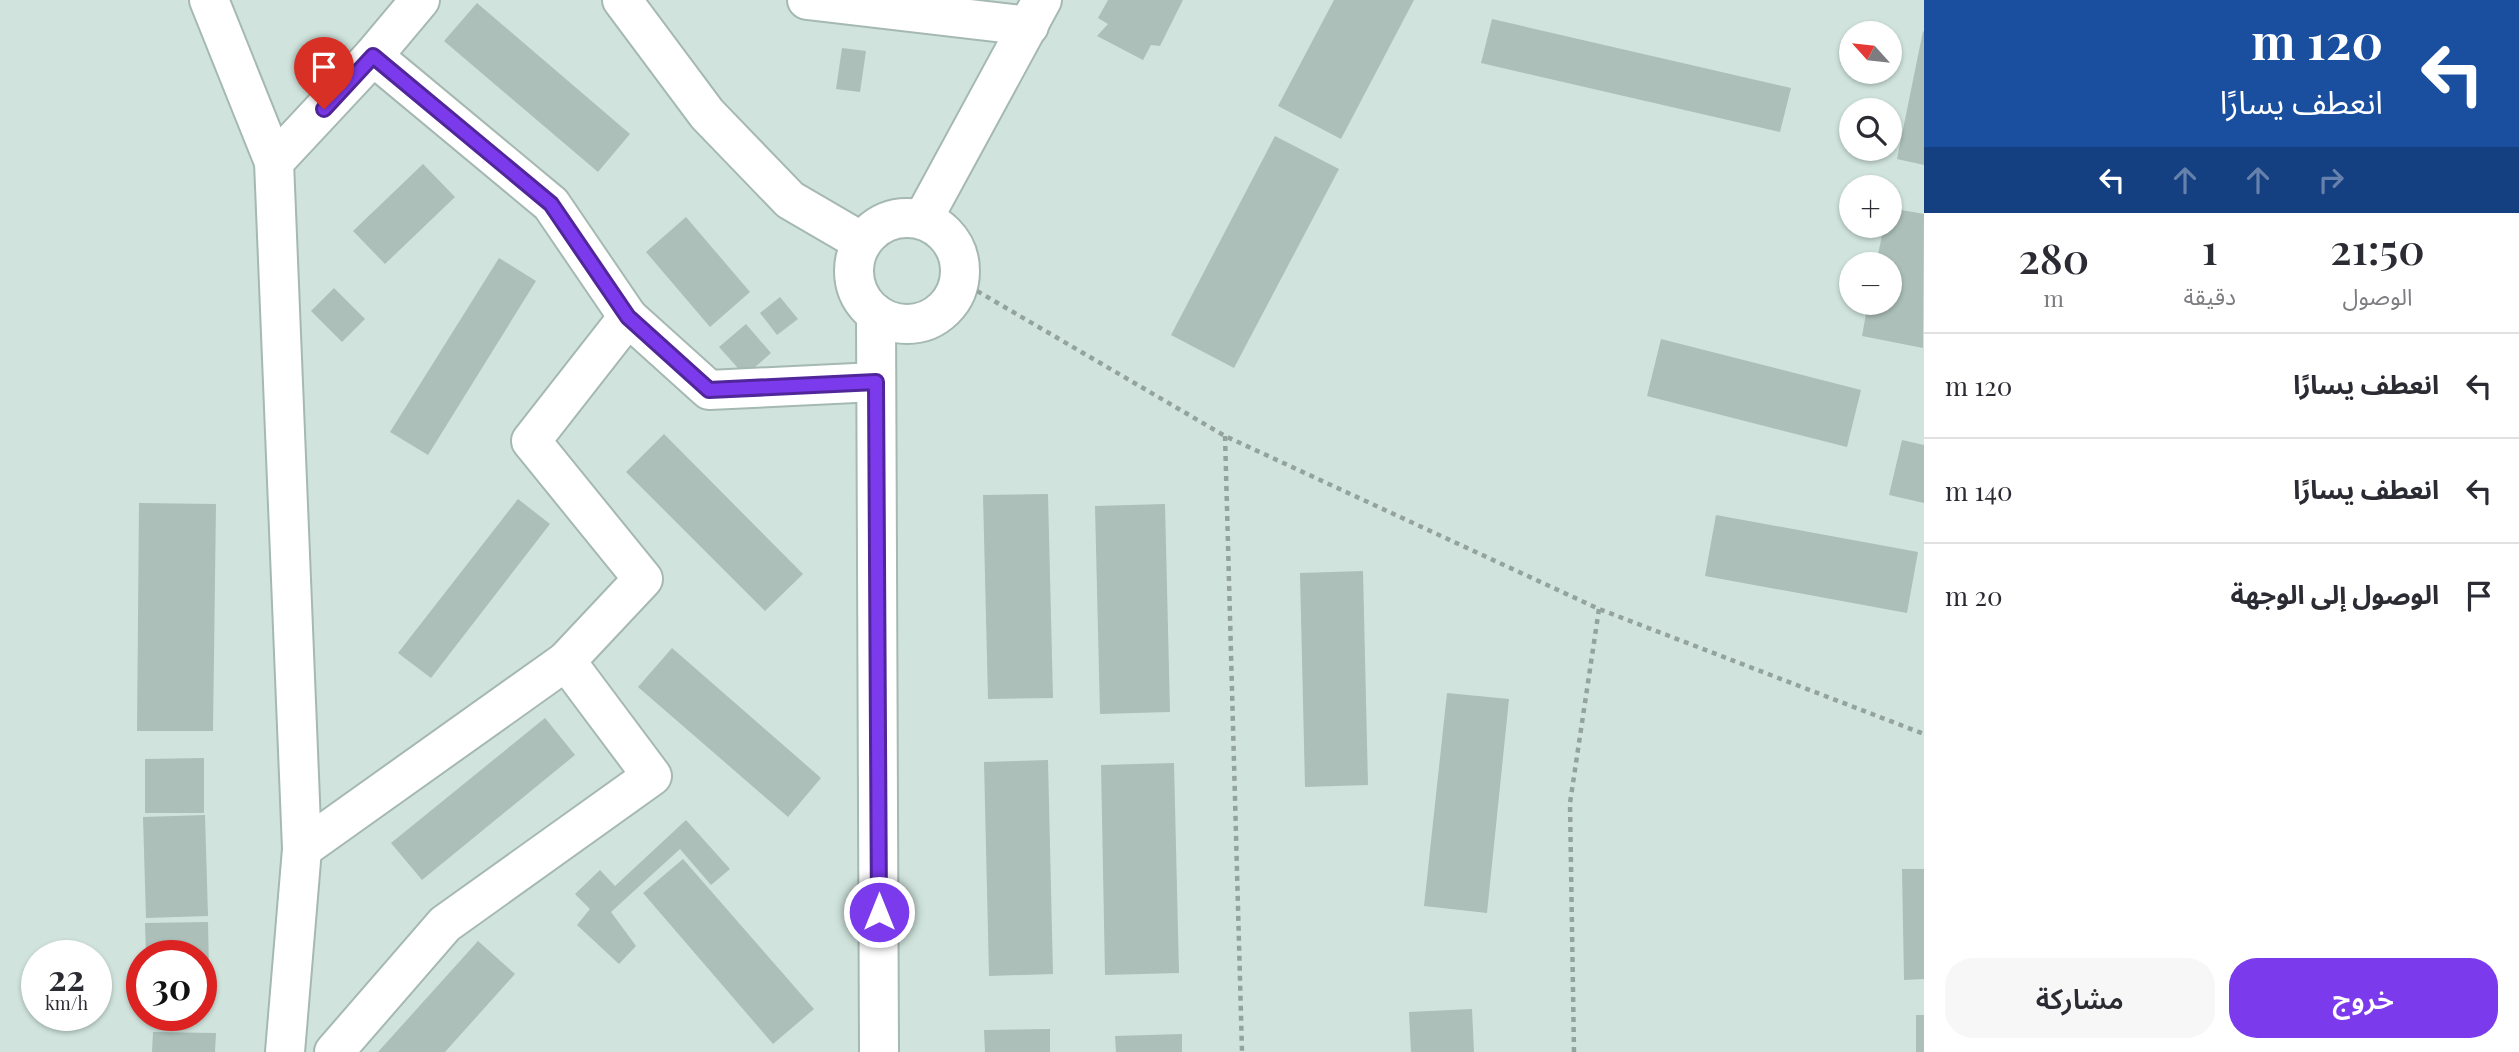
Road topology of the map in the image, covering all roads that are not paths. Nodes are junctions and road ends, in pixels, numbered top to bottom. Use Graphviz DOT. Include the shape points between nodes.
graph roads {
  1 [pos="209,0"];
  2 [pos="228,0"];
  3 [pos="420,0"];
  4 [pos="622,0"];
  5 [pos="807,0"];
  6 [pos="1035,13"];
  7 [pos="225,39"];
  8 [pos="373,56"];
  9 [pos="274,162"];
  10 [pos="923,219"];
  11 [pos="862,242"];
  12 [pos="876,314"];
  13 [pos="628,317"];
  14 [pos="876,382"];
  15 [pos="566,662"];
  16 [pos="302,849"];
  17 [pos="285,1052"];
  18 [pos="334,1052"];
  19 [pos="879,1052"];
  1 -- 7 [label="street"];
  2 -- 7 [label="street"];
  3 -- 8 [label="street"];
  4 -- 11 [label="street" via="707,114 790,200"];
  5 -- 6 [label="street"];
  6 -- 10 [label="street"];
  7 -- 9 [label="street"];
  8 -- 9 [label="street"];
  8 -- 13 [label="street" via="551,204"];
  9 -- 16 [label="street"];
  10 -- 11 [label="street" via="900,217 878,225"];
  10 -- 12 [label="street" via="949,236 957,250 961,265 955,295 946,308 920,323 889,322"];
  11 -- 12 [label="street" via="853,273 864,303"];
  12 -- 14 [label="street"];
  13 -- 14 [label="street" via="709,390"];
  13 -- 15 [label="street" via="531,441 643,579"];
  14 -- 19 [label="street"];
  15 -- 16 [label="street"];
  15 -- 18 [label="street" via="652,776 446,924"];
  16 -- 17 [label="street"];
}
